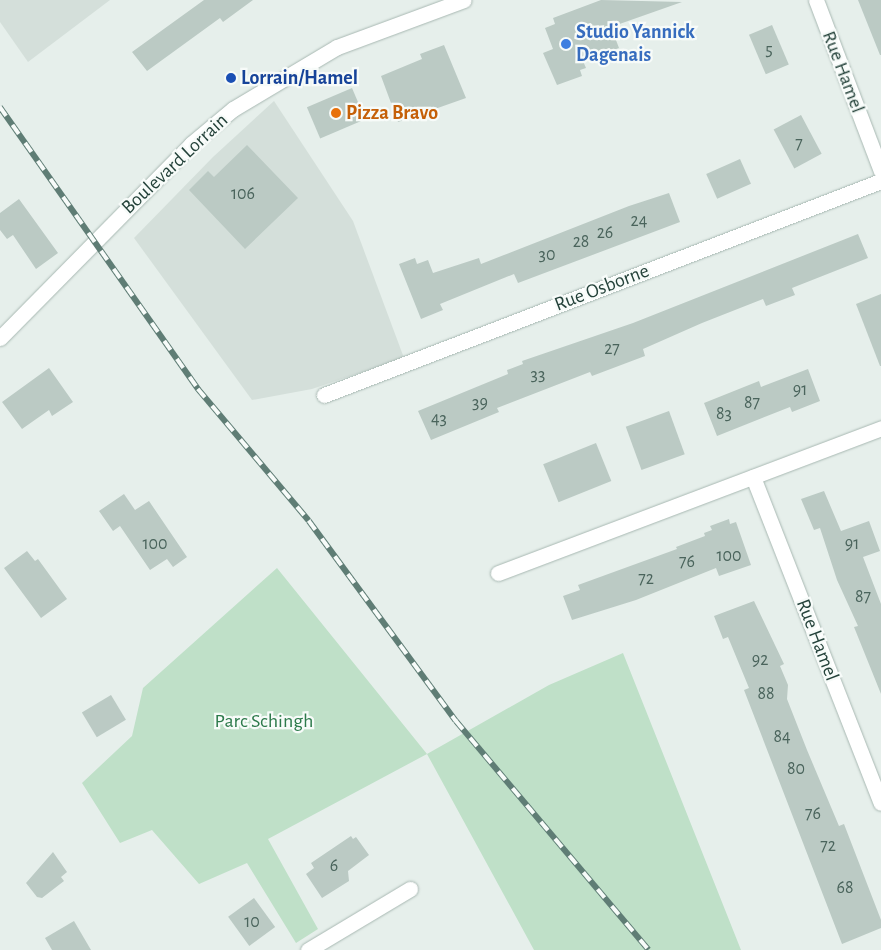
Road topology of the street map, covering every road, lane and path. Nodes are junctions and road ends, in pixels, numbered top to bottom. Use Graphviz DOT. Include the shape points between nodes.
graph roads {
  1 [pos="464,0"];
  2 [pos="816,0"];
  3 [pos="881,171"];
  4 [pos="881,181"];
  5 [pos="0,338"];
  6 [pos="324,395"];
  7 [pos="881,428"];
  8 [pos="753,477"];
  9 [pos="498,573"];
  10 [pos="881,803"];
  11 [pos="410,889"];
  12 [pos="315,948"];
  1 -- 5 [label="street, Boulevard Lorrain" via="337,47 233,110 191,144"];
  2 -- 3 [label="street, Rue Hamel"];
  4 -- 6 [label="street, Rue Osborne"];
  7 -- 8 [label="street"];
  8 -- 9 [label="street"];
  8 -- 10 [label="street, Rue Hamel"];
  11 -- 12 [label="street"];
}
